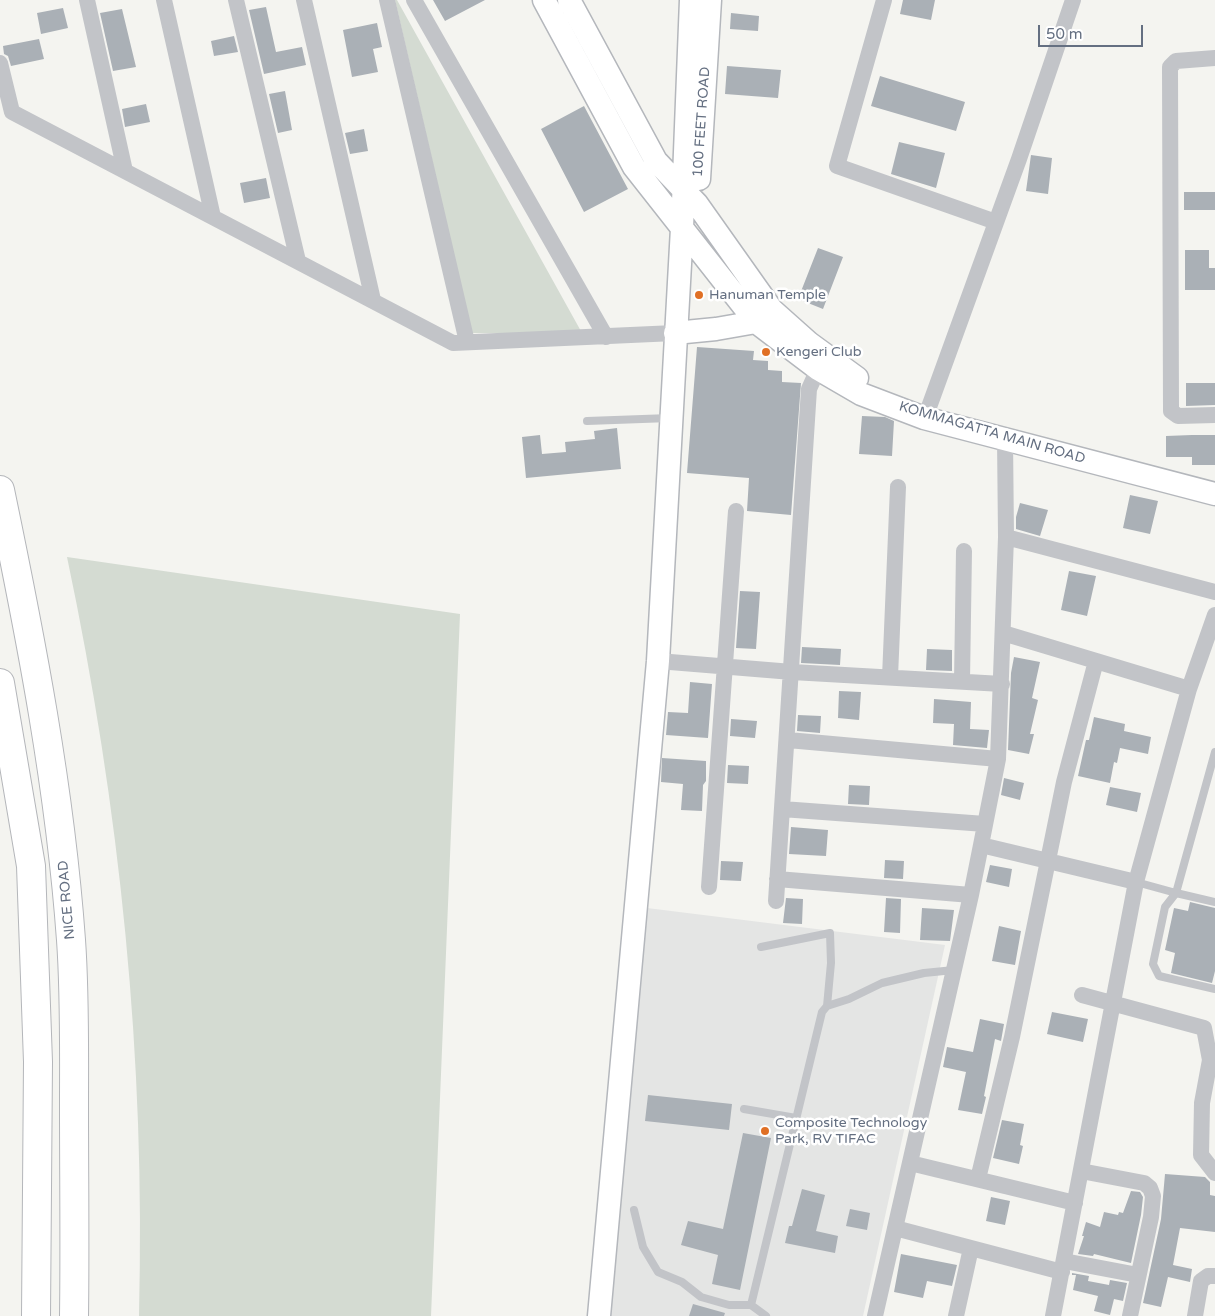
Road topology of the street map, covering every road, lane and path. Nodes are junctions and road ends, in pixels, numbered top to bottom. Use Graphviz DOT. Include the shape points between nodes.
graph roads {
  1 [pos="87,0"];
  2 [pos="164,0"];
  3 [pos="236,0"];
  4 [pos="304,0"];
  5 [pos="387,0"];
  6 [pos="414,0"];
  7 [pos="544,0"];
  8 [pos="568,0"];
  9 [pos="690,0"];
  10 [pos="710,0"];
  11 [pos="884,0"];
  12 [pos="1073,0"];
  13 [pos="1215,58"];
  14 [pos="0,63"];
  15 [pos="125,171"];
  16 [pos="690,197"];
  17 [pos="213,217"];
  18 [pos="996,222"];
  19 [pos="688,236"];
  20 [pos="298,261"];
  21 [pos="372,300"];
  22 [pos="764,316"];
  23 [pos="675,333"];
  24 [pos="606,337"];
  25 [pos="467,342"];
  26 [pos="818,370"];
  27 [pos="929,407"];
  28 [pos="1215,415"];
  29 [pos="672,418"];
  30 [pos="588,421"];
  31 [pos="1005,438"];
  32 [pos="1215,481"];
  33 [pos="898,487"];
  34 [pos="0,490"];
  35 [pos="1215,494"];
  36 [pos="736,511"];
  37 [pos="1006,538"];
  38 [pos="964,551"];
  39 [pos="1215,592"];
  40 [pos="1215,615"];
  41 [pos="1003,633"];
  42 [pos="658,661"];
  43 [pos="1096,661"];
  44 [pos="724,666"];
  45 [pos="792,672"];
  46 [pos="890,678"];
  47 [pos="962,682"];
  48 [pos="0,683"];
  49 [pos="1002,684"];
  50 [pos="1189,689"];
  51 [pos="788,740"];
  52 [pos="1215,752"];
  53 [pos="998,759"];
  54 [pos="782,809"];
  55 [pos="985,824"];
  56 [pos="981,845"];
  57 [pos="1048,861"];
  58 [pos="778,879"];
  59 [pos="1136,882"];
  60 [pos="709,887"];
  61 [pos="1176,892"];
  62 [pos="971,895"];
  63 [pos="776,901"];
  64 [pos="1215,902"];
  65 [pos="761,947"];
  66 [pos="954,970"];
  67 [pos="1215,989"];
  68 [pos="1082,995"];
  69 [pos="1113,1002"];
  70 [pos="827,1006"];
  71 [pos="744,1109"];
  72 [pos="796,1118"];
  73 [pos="910,1162"];
  74 [pos="1081,1171"];
  75 [pos="1215,1173"];
  76 [pos="978,1179"];
  77 [pos="1075,1203"];
  78 [pos="634,1210"];
  79 [pos="895,1228"];
  80 [pos="971,1248"];
  81 [pos="1063,1267"];
  82 [pos="1138,1275"];
  83 [pos="1215,1276"];
  84 [pos="751,1305"];
  85 [pos="1134,1315"];
  86 [pos="36,1316"];
  87 [pos="74,1316"];
  88 [pos="599,1316"];
  89 [pos="766,1316"];
  90 [pos="876,1316"];
  91 [pos="956,1316"];
  92 [pos="1053,1316"];
  93 [pos="1195,1316"];
  1 -- 15 [label="street"];
  2 -- 17 [label="street"];
  3 -- 20 [label="street"];
  4 -- 21 [label="street"];
  5 -- 25 [label="street"];
  6 -- 24 [label="street"];
  7 -- 19 [label="main road, KOMMAGATTA MAIN ROAD" via="634,167"];
  8 -- 16 [label="main road, KOMMAGATTA MAIN ROAD" via="656,161"];
  9 -- 16 [label="main road, 100 FEET ROAD"];
  10 -- 16 [label="main road, 100 FEET ROAD"];
  11 -- 18 [label="street" via="837,166"];
  12 -- 18 [label="street"];
  13 -- 28 [label="street" via="1176,61 1170,67 1170,87 1171,411 1178,416"];
  14 -- 15 [label="street" via="12,112"];
  15 -- 17 [label="street"];
  16 -- 19 [label="main road, 100 FEET ROAD"];
  16 -- 22 [label="main road, KOMMAGATTA MAIN ROAD"];
  17 -- 20 [label="street"];
  18 -- 27 [label="street"];
  19 -- 22 [label="main road, KOMMAGATTA MAIN ROAD"];
  19 -- 23 [label="main road, 100 FEET ROAD"];
  20 -- 21 [label="street"];
  21 -- 25 [label="street" via="453,343"];
  22 -- 23 [label="main road" via="716,329"];
  22 -- 26 [label="main road, KOMMAGATTA MAIN ROAD"];
  22 -- 27 [label="main road, KOMMAGATTA MAIN ROAD" via="809,342 865,383"];
  23 -- 24 [label="street"];
  23 -- 29 [label="main road, 100 FEET ROAD"];
  24 -- 25 [label="street"];
  26 -- 31 [label="main road, KOMMAGATTA MAIN ROAD" via="861,394 924,418"];
  26 -- 45 [label="street" via="809,389"];
  27 -- 32 [label="main road, KOMMAGATTA MAIN ROAD"];
  29 -- 30 [label="lane"];
  29 -- 42 [label="main road, 100 FEET ROAD"];
  31 -- 35 [label="main road, KOMMAGATTA MAIN ROAD"];
  31 -- 37 [label="street"];
  33 -- 46 [label="street"];
  34 -- 87 [label="highway, NICE ROAD" via="47,733 65,867 71,942 74,1061"];
  36 -- 44 [label="street"];
  37 -- 39 [label="street"];
  37 -- 41 [label="street"];
  38 -- 47 [label="street"];
  40 -- 50 [label="street"];
  41 -- 43 [label="street"];
  41 -- 49 [label="street"];
  42 -- 44 [label="street"];
  42 -- 88 [label="main road, 100 FEET ROAD"];
  43 -- 50 [label="street"];
  43 -- 57 [label="street" via="1064,782"];
  44 -- 45 [label="street"];
  44 -- 60 [label="street"];
  45 -- 46 [label="street"];
  45 -- 51 [label="street"];
  46 -- 47 [label="street"];
  47 -- 49 [label="street"];
  48 -- 86 [label="highway" via="30,866 38,1062"];
  49 -- 53 [label="street"];
  50 -- 59 [label="street"];
  51 -- 53 [label="street"];
  51 -- 54 [label="street"];
  52 -- 61 [label="lane"];
  53 -- 55 [label="street"];
  54 -- 55 [label="street"];
  54 -- 58 [label="street"];
  55 -- 56 [label="street"];
  56 -- 57 [label="street"];
  56 -- 62 [label="street"];
  57 -- 59 [label="street"];
  57 -- 76 [label="street" via="1012,1037"];
  58 -- 62 [label="street"];
  58 -- 63 [label="street"];
  59 -- 61 [label="lane"];
  59 -- 69 [label="street"];
  61 -- 64 [label="lane"];
  61 -- 67 [label="lane" via="1165,907 1153,964 1159,976"];
  62 -- 66 [label="street"];
  65 -- 70 [label="lane" via="830,933"];
  66 -- 70 [label="lane" via="882,983"];
  66 -- 73 [label="street"];
  68 -- 69 [label="street"];
  69 -- 74 [label="street"];
  69 -- 75 [label="street" via="1204,1028 1210,1060 1202,1103 1201,1155"];
  70 -- 72 [label="lane" via="822,1012"];
  71 -- 72 [label="lane"];
  72 -- 84 [label="lane"];
  73 -- 76 [label="street"];
  73 -- 79 [label="street"];
  74 -- 77 [label="street"];
  74 -- 82 [label="street" via="1144,1183 1150,1188 1153,1196 1151,1217"];
  76 -- 77 [label="street"];
  77 -- 81 [label="street"];
  78 -- 84 [label="lane" via="643,1247 658,1272 682,1282 701,1297 729,1305"];
  79 -- 80 [label="street"];
  79 -- 90 [label="street"];
  80 -- 81 [label="street"];
  80 -- 91 [label="street"];
  81 -- 82 [label="street"];
  81 -- 92 [label="street"];
  82 -- 85 [label="street"];
  83 -- 93 [label="street" via="1201,1281"];
  84 -- 89 [label="lane"];
}
